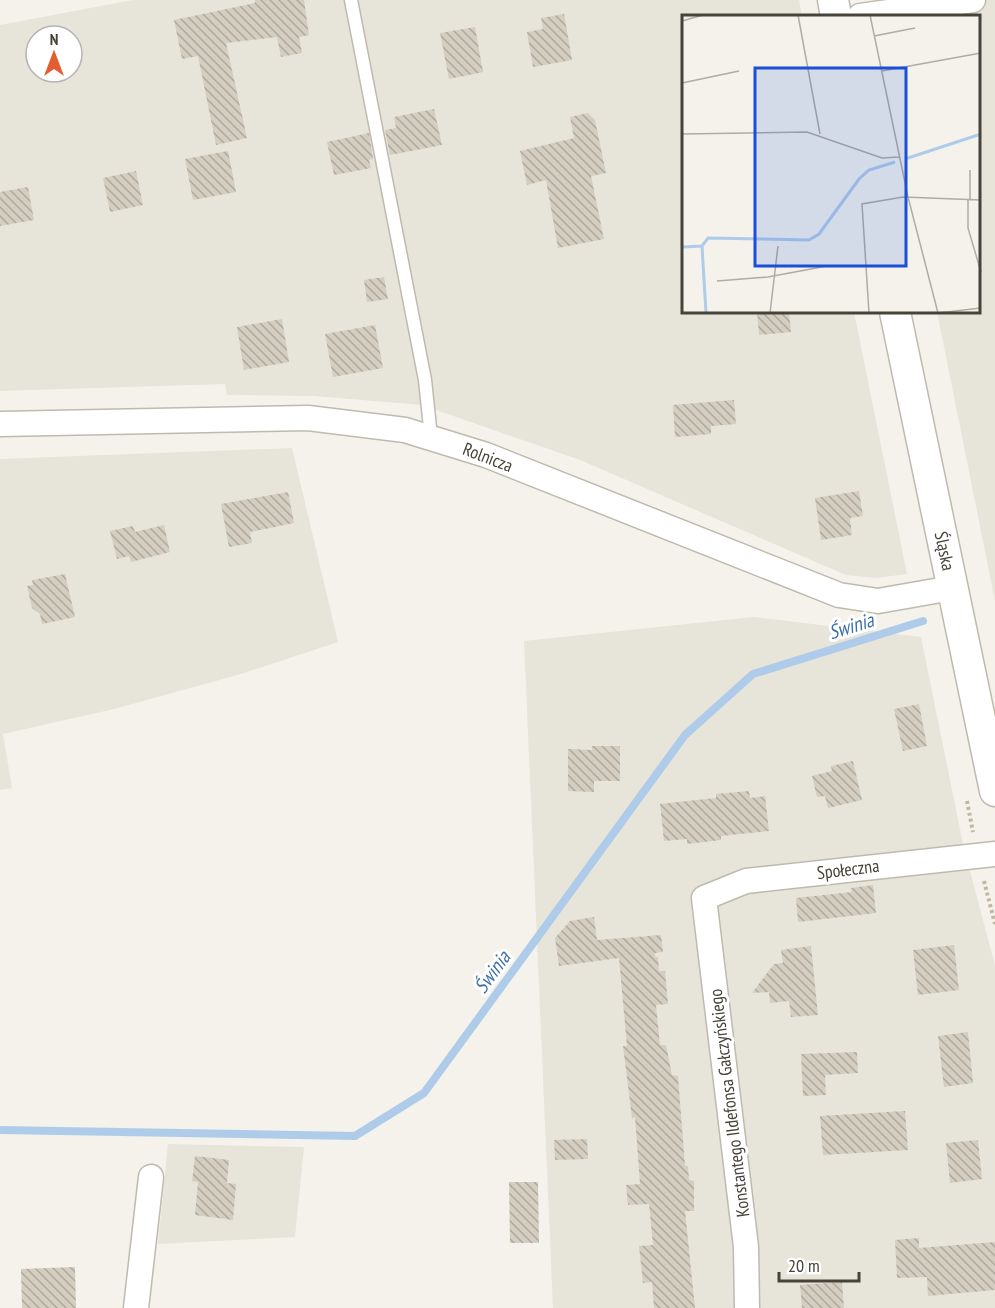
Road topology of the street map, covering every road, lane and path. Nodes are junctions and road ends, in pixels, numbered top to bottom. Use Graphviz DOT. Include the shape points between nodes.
graph roads {
  1 [pos="351,0"];
  2 [pos="833,0"];
  3 [pos="973,0"];
  4 [pos="836,15"];
  5 [pos="867,15"];
  6 [pos="895,314"];
  7 [pos="0,424"];
  8 [pos="431,437"];
  9 [pos="952,588"];
  10 [pos="995,790"];
  11 [pos="995,854"];
  12 [pos="704,898"];
  13 [pos="151,1177"];
  14 [pos="136,1308"];
  15 [pos="747,1308"];
  1 -- 8 [label="lane" via="425,380"];
  2 -- 4 [label="street"];
  3 -- 5 [label="street"];
  6 -- 9 [label="street, Śląska"];
  7 -- 8 [label="street, Rolnicza" via="308,418 378,425"];
  8 -- 9 [label="street, Rolnicza" via="486,455 839,595 878,601"];
  9 -- 10 [label="street, Śląska"];
  11 -- 12 [label="street, Społeczna" via="746,881"];
  12 -- 15 [label="street, Konstantego Ildefonsa Gałczyńskiego" via="746,1247"];
  13 -- 14 [label="street"];
}
